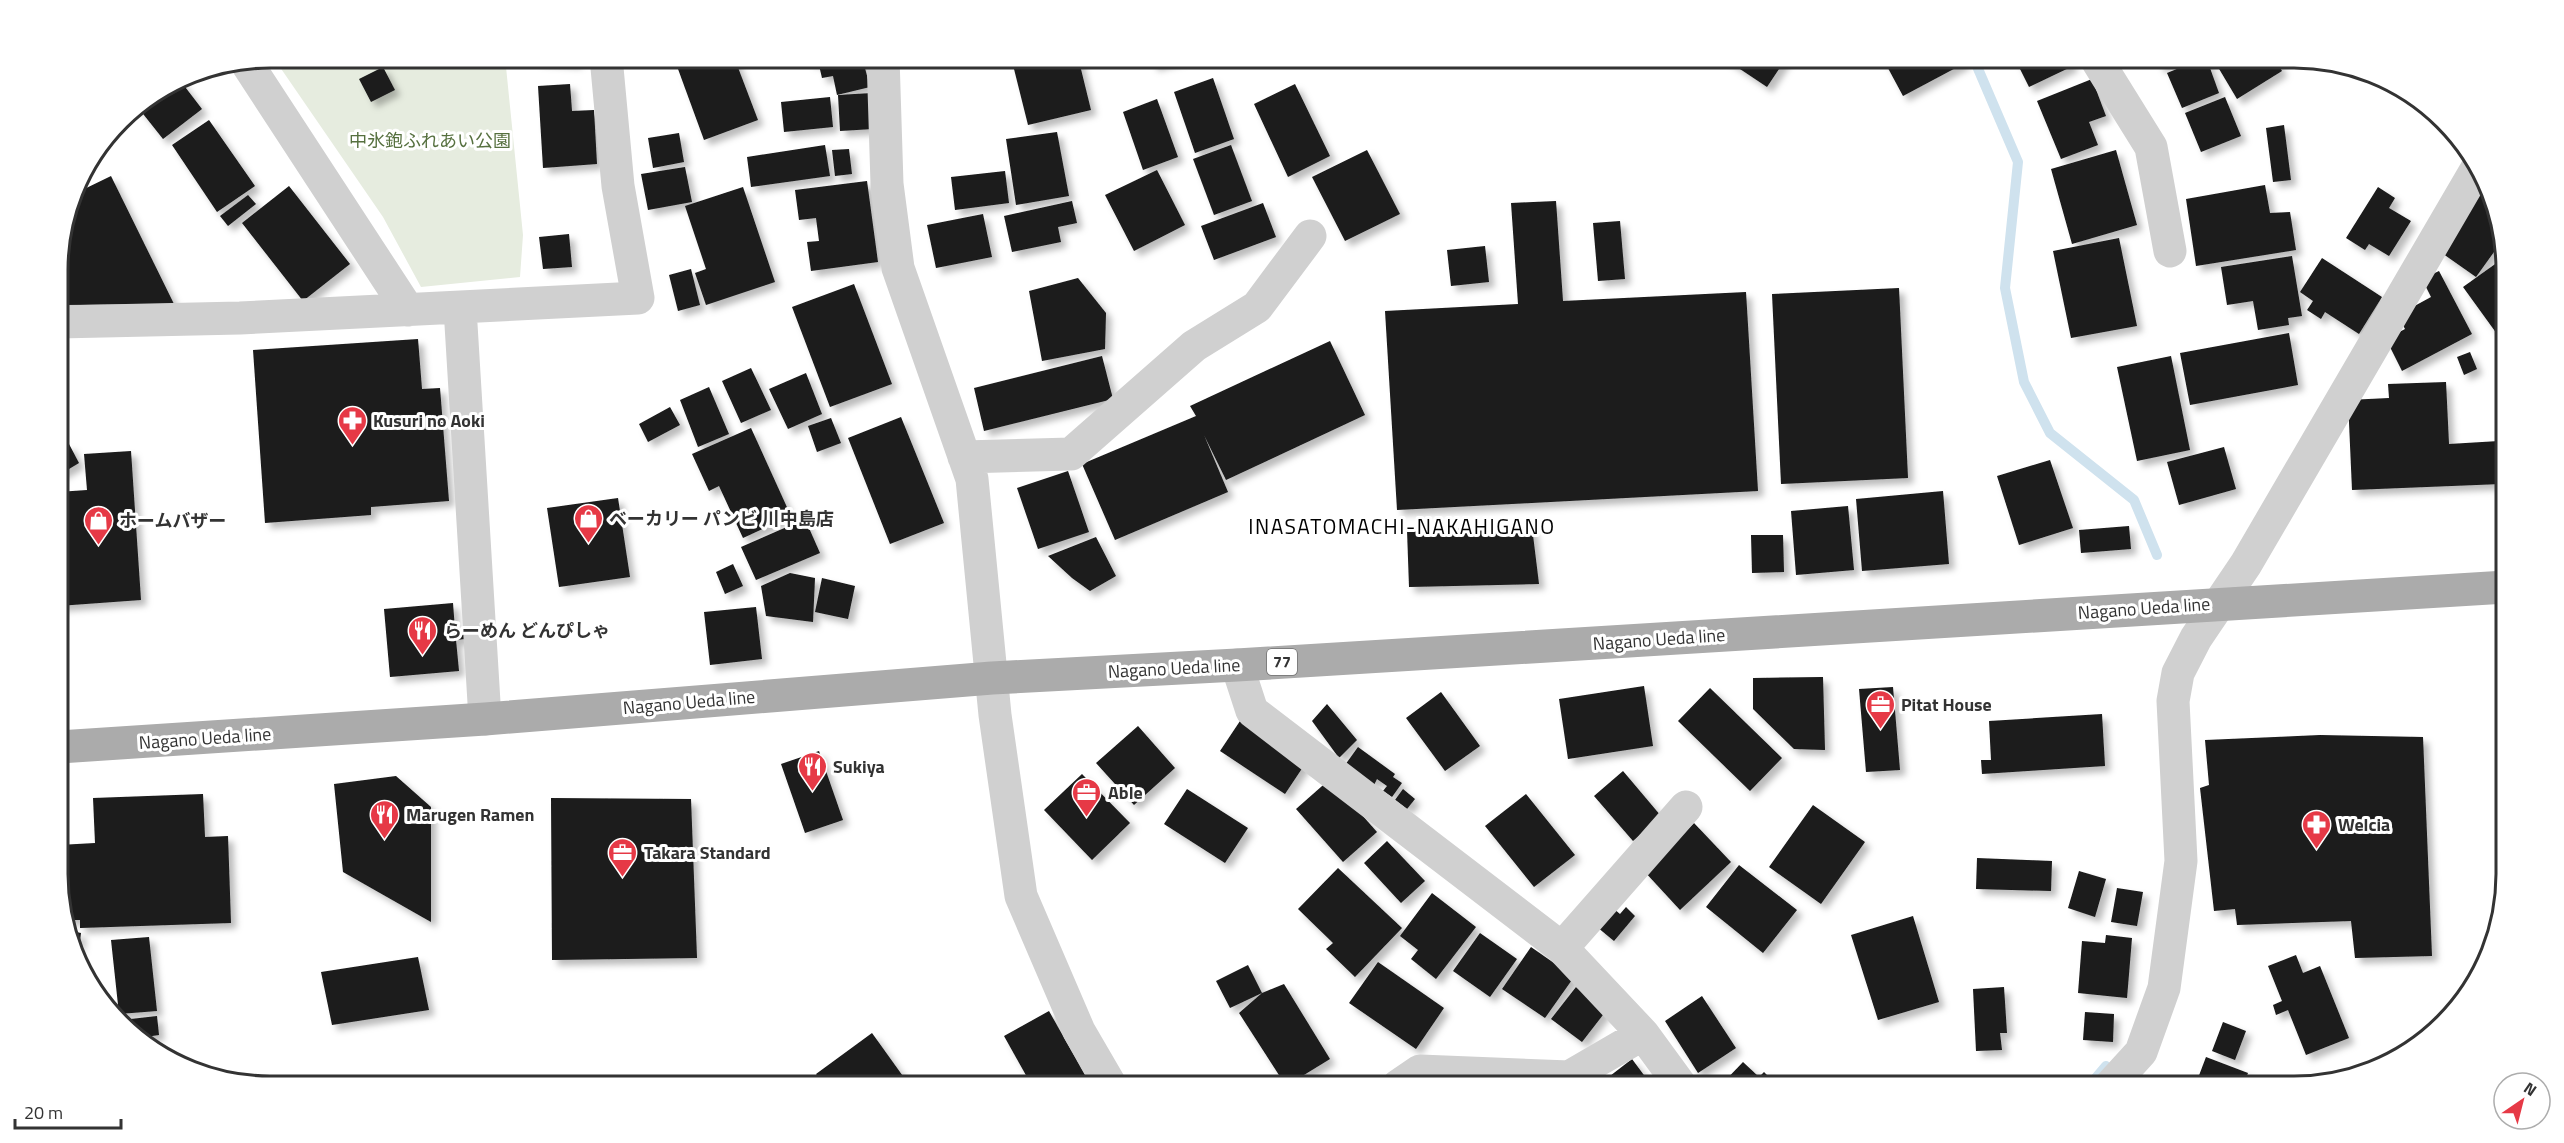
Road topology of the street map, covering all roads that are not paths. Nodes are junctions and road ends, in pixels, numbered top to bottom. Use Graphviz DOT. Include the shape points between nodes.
graph roads {
  1 [pos="607,68"];
  2 [pos="883,68"];
  3 [pos="2102,68"];
  4 [pos="250,69"];
  5 [pos="2472,175"];
  6 [pos="1310,236"];
  7 [pos="2170,251"];
  8 [pos="460,308"];
  9 [pos="408,310"];
  10 [pos="68,322"];
  11 [pos="964,457"];
  12 [pos="2496,588"];
  13 [pos="2219,604"];
  14 [pos="1237,665"];
  15 [pos="992,678"];
  16 [pos="485,719"];
  17 [pos="68,746"];
  18 [pos="1686,807"];
  19 [pos="1562,948"];
  20 [pos="1643,1034"];
  21 [pos="1413,1075"];
  22 [pos="1529,1075"];
  23 [pos="1572,1075"];
  24 [pos="1673,1075"];
  25 [pos="2120,1075"];
  26 [pos="1105,1076"];
  1 -- 8 [label="street" via="618,186 638,298"];
  2 -- 11 [label="street" via="887,184 898,268"];
  3 -- 7 [label="street" via="2151,147"];
  4 -- 9 [label="street"];
  5 -- 13 [label="street"];
  6 -- 11 [label="street" via="1257,307 1194,346 1071,454"];
  8 -- 9 [label="street"];
  8 -- 16 [label="street"];
  9 -- 10 [label="street"];
  11 -- 15 [label="street" via="972,479"];
  12 -- 13 [label="main road, Nagano Ueda line / 77"];
  13 -- 14 [label="main road, Nagano Ueda line / 77"];
  13 -- 25 [label="street" via="2178,673 2173,701 2181,861 2164,988 2141,1052"];
  14 -- 15 [label="main road, Nagano Ueda line / 77"];
  14 -- 19 [label="street" via="1252,711"];
  15 -- 16 [label="main road, Nagano Ueda line / 77"];
  15 -- 26 [label="street" via="1021,896 1080,1031"];
  16 -- 17 [label="main road, Nagano Ueda line / 77"];
  18 -- 19 [label="street"];
  19 -- 20 [label="street"];
  20 -- 23 [label="street"];
  20 -- 24 [label="street"];
  21 -- 22 [label="street" via="1420,1071"];
}
